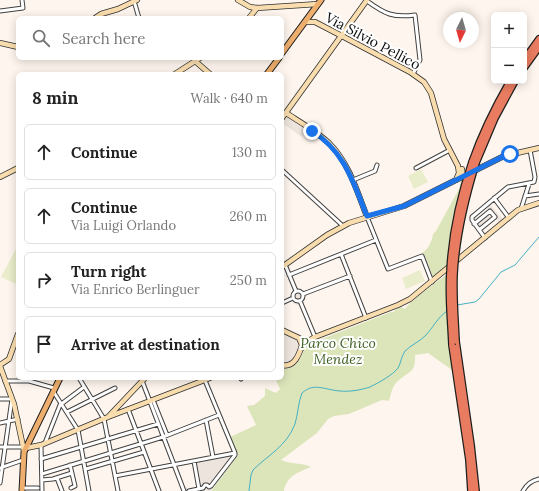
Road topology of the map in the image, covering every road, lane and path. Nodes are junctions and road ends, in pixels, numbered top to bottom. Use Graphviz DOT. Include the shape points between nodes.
graph roads {
  1 [pos="22,0"];
  2 [pos="238,0"];
  3 [pos="135,1"];
  4 [pos="367,1"];
  5 [pos="319,2"];
  6 [pos="306,5"];
  7 [pos="257,8"];
  8 [pos="0,11"];
  9 [pos="311,13"];
  10 [pos="98,16"];
  11 [pos="139,16"];
  12 [pos="251,16"];
  13 [pos="306,22"];
  14 [pos="316,22"];
  15 [pos="342,36"];
  16 [pos="539,39"];
  17 [pos="0,44"];
  18 [pos="16,47"];
  19 [pos="539,47"];
  20 [pos="284,50"];
  21 [pos="527,56"];
  22 [pos="278,60"];
  23 [pos="195,61"];
  24 [pos="527,64"];
  25 [pos="178,72"];
  26 [pos="208,72"];
  27 [pos="268,72"];
  28 [pos="413,74"];
  29 [pos="508,84"];
  30 [pos="514,84"];
  31 [pos="286,113"];
  32 [pos="284,116"];
  33 [pos="539,148"];
  34 [pos="450,150"];
  35 [pos="530,150"];
  36 [pos="474,162"];
  37 [pos="377,165"];
  38 [pos="416,168"];
  39 [pos="459,168"];
  40 [pos="16,169"];
  41 [pos="539,171"];
  42 [pos="284,172"];
  43 [pos="472,172"];
  44 [pos="534,172"];
  45 [pos="463,176"];
  46 [pos="0,177"];
  47 [pos="537,178"];
  48 [pos="352,180"];
  49 [pos="456,180"];
  50 [pos="529,184"];
  51 [pos="539,194"];
  52 [pos="525,196"];
  53 [pos="494,198"];
  54 [pos="539,203"];
  55 [pos="521,209"];
  56 [pos="367,216"];
  57 [pos="509,218"];
  58 [pos="474,224"];
  59 [pos="343,226"];
  60 [pos="479,230"];
  61 [pos="485,238"];
  62 [pos="376,240"];
  63 [pos="341,254"];
  64 [pos="284,264"];
  65 [pos="284,267"];
  66 [pos="289,275"];
  67 [pos="350,276"];
  68 [pos="432,282"];
  69 [pos="295,290"];
  70 [pos="304,294"];
  71 [pos="291,299"];
  72 [pos="284,302"];
  73 [pos="301,303"];
  74 [pos="366,318"];
  75 [pos="284,331"];
  76 [pos="299,338"];
  77 [pos="315,338"];
  78 [pos="454,343"];
  79 [pos="301,349"];
  80 [pos="16,350"];
  81 [pos="284,365"];
  82 [pos="0,366"];
  83 [pos="29,380"];
  84 [pos="59,380"];
  85 [pos="79,380"];
  86 [pos="142,380"];
  87 [pos="143,380"];
  88 [pos="202,380"];
  89 [pos="204,380"];
  90 [pos="5,381"];
  91 [pos="84,387"];
  92 [pos="116,388"];
  93 [pos="54,390"];
  94 [pos="0,399"];
  95 [pos="12,399"];
  96 [pos="92,400"];
  97 [pos="152,400"];
  98 [pos="124,401"];
  99 [pos="62,404"];
  100 [pos="128,409"];
  101 [pos="67,412"];
  102 [pos="219,415"];
  103 [pos="106,418"];
  104 [pos="18,419"];
  105 [pos="206,420"];
  106 [pos="9,421"];
  107 [pos="0,423"];
  108 [pos="158,424"];
  109 [pos="78,430"];
  110 [pos="136,431"];
  111 [pos="167,435"];
  112 [pos="22,437"];
  113 [pos="163,437"];
  114 [pos="30,439"];
  115 [pos="108,439"];
  116 [pos="43,444"];
  117 [pos="141,444"];
  118 [pos="0,447"];
  119 [pos="5,447"];
  120 [pos="82,447"];
  121 [pos="24,449"];
  122 [pos="144,452"];
  123 [pos="234,452"];
  124 [pos="111,453"];
  125 [pos="213,456"];
  126 [pos="41,459"];
  127 [pos="23,460"];
  128 [pos="84,461"];
  129 [pos="194,461"];
  130 [pos="112,462"];
  131 [pos="70,465"];
  132 [pos="174,465"];
  133 [pos="1,468"];
  134 [pos="86,469"];
  135 [pos="151,469"];
  136 [pos="72,473"];
  137 [pos="42,474"];
  138 [pos="115,476"];
  139 [pos="57,478"];
  140 [pos="539,479"];
  141 [pos="42,480"];
  142 [pos="0,483"];
  143 [pos="38,488"];
  144 [pos="71,488"];
  145 [pos="199,489"];
  146 [pos="22,490"];
  147 [pos="183,490"];
  148 [pos="42,491"];
  149 [pos="62,491"];
  150 [pos="89,491"];
  151 [pos="118,491"];
  152 [pos="159,491"];
  153 [pos="189,491"];
  154 [pos="471,491"];
  155 [pos="476,491"];
  156 [pos="523,491"];
  1 -- 8 [label="street" via="23,8"];
  2 -- 7 [label="street"];
  3 -- 10 [label="street" via="118,10"];
  3 -- 11 [label="street"];
  4 -- 15 [label="street"];
  4 -- 28 [label="street" via="388,14 400,17 415,14 420,60"];
  5 -- 6 [label="street"];
  5 -- 9 [label="main road"];
  6 -- 7 [label="street"];
  6 -- 9 [label="street"];
  7 -- 12 [label="street"];
  9 -- 13 [label="main road"];
  9 -- 14 [label="street"];
  13 -- 14 [label="street"];
  13 -- 20 [label="main road"];
  14 -- 15 [label="street, Via Silvio Pellico"];
  15 -- 28 [label="street, Via Silvio Pellico"];
  15 -- 31 [label="street"];
  16 -- 21 [label="highway"];
  17 -- 18 [label="street"];
  19 -- 24 [label="highway"];
  22 -- 27 [label="main road"];
  23 -- 25 [label="street"];
  23 -- 26 [label="street"];
  28 -- 34 [label="street, Via Silvio Pellico" via="429,89 444,139"];
  29 -- 36 [label="highway" via="488,122"];
  30 -- 36 [label="highway"];
  31 -- 32 [label="street"];
  31 -- 48 [label="street" via="329,143 343,161"];
  33 -- 35 [label="street"];
  34 -- 38 [label="street"];
  34 -- 39 [label="street, Via Silvio Pellico"];
  35 -- 43 [label="street" via="504,156"];
  35 -- 44 [label="street"];
  36 -- 78 [label="highway, bridge" via="456,249"];
  37 -- 48 [label="street" via="375,171"];
  39 -- 43 [label="street"];
  39 -- 45 [label="street, Via Silvio Pellico"];
  39 -- 49 [label="street"];
  40 -- 46 [label="street"];
  41 -- 44 [label="street"];
  42 -- 59 [label="street"];
  43 -- 45 [label="street"];
  44 -- 47 [label="street"];
  45 -- 49 [label="street"];
  47 -- 50 [label="street"];
  48 -- 56 [label="street"];
  49 -- 56 [label="street" via="404,206"];
  50 -- 52 [label="street"];
  50 -- 53 [label="street" via="508,187"];
  51 -- 52 [label="street"];
  52 -- 55 [label="street"];
  53 -- 57 [label="street"];
  53 -- 58 [label="street" via="474,215"];
  54 -- 55 [label="street"];
  55 -- 57 [label="street"];
  56 -- 59 [label="street"];
  56 -- 62 [label="street"];
  57 -- 61 [label="street"];
  58 -- 60 [label="street"];
  58 -- 60 [label="street" via="490,211 494,217"];
  59 -- 64 [label="street"];
  60 -- 61 [label="street"];
  61 -- 68 [label="street"];
  62 -- 63 [label="street"];
  62 -- 68 [label="street" via="388,269 422,256"];
  63 -- 66 [label="street"];
  63 -- 67 [label="street"];
  65 -- 66 [label="street"];
  66 -- 69 [label="street"];
  67 -- 70 [label="street"];
  67 -- 74 [label="street"];
  68 -- 74 [label="street" via="404,303"];
  69 -- 70 [label="street"];
  69 -- 71 [label="street"];
  70 -- 73 [label="street"];
  71 -- 72 [label="street"];
  71 -- 73 [label="street"];
  73 -- 77 [label="street"];
  74 -- 77 [label="street"];
  75 -- 76 [label="street"];
  76 -- 77 [label="street"];
  76 -- 79 [label="street"];
  77 -- 79 [label="street" via="304,343"];
  78 -- 154 [label="highway"];
  78 -- 155 [label="highway"];
  79 -- 81 [label="street" via="294,363"];
  80 -- 82 [label="street"];
  82 -- 90 [label="street"];
  83 -- 90 [label="street"];
  83 -- 93 [label="street"];
  84 -- 93 [label="main road"];
  85 -- 91 [label="street"];
  86 -- 98 [label="street"];
  87 -- 97 [label="street"];
  88 -- 97 [label="street"];
  89 -- 102 [label="street"];
  90 -- 95 [label="street"];
  91 -- 96 [label="street"];
  91 -- 99 [label="street"];
  92 -- 96 [label="street"];
  93 -- 99 [label="street"];
  93 -- 114 [label="main road"];
  94 -- 95 [label="street"];
  95 -- 104 [label="street"];
  95 -- 106 [label="street"];
  96 -- 101 [label="street"];
  96 -- 103 [label="street"];
  97 -- 100 [label="street"];
  97 -- 108 [label="street"];
  97 -- 111 [label="street"];
  98 -- 100 [label="street"];
  98 -- 103 [label="street"];
  99 -- 101 [label="street"];
  99 -- 116 [label="street"];
  100 -- 103 [label="street"];
  100 -- 110 [label="street"];
  101 -- 109 [label="street"];
  102 -- 105 [label="street"];
  102 -- 123 [label="street"];
  103 -- 109 [label="street"];
  103 -- 115 [label="street"];
  104 -- 106 [label="street"];
  104 -- 112 [label="street"];
  105 -- 111 [label="street"];
  105 -- 125 [label="street"];
  106 -- 107 [label="street"];
  106 -- 119 [label="street"];
  108 -- 110 [label="street"];
  108 -- 113 [label="street"];
  109 -- 116 [label="street"];
  109 -- 120 [label="street"];
  110 -- 115 [label="street"];
  110 -- 117 [label="street"];
  111 -- 113 [label="street"];
  112 -- 114 [label="street"];
  112 -- 121 [label="street"];
  113 -- 117 [label="street"];
  113 -- 132 [label="street"];
  114 -- 121 [label="main road"];
  115 -- 120 [label="street"];
  115 -- 124 [label="street"];
  116 -- 121 [label="street"];
  116 -- 126 [label="street"];
  117 -- 122 [label="street"];
  117 -- 124 [label="street"];
  118 -- 119 [label="street"];
  119 -- 121 [label="street"];
  119 -- 133 [label="street"];
  120 -- 126 [label="street"];
  120 -- 128 [label="street"];
  121 -- 127 [label="main road"];
  122 -- 130 [label="street"];
  122 -- 135 [label="street"];
  123 -- 125 [label="street"];
  123 -- 145 [label="street" via="234,458 209,487 206,484 204,488"];
  124 -- 128 [label="street"];
  124 -- 130 [label="street"];
  125 -- 129 [label="street"];
  126 -- 137 [label="street"];
  127 -- 133 [label="street"];
  127 -- 146 [label="main road"];
  128 -- 131 [label="street"];
  128 -- 134 [label="street"];
  129 -- 132 [label="street"];
  129 -- 145 [label="street"];
  130 -- 134 [label="street"];
  130 -- 138 [label="street"];
  131 -- 136 [label="street"];
  131 -- 137 [label="street"];
  132 -- 135 [label="street"];
  132 -- 147 [label="street"];
  133 -- 142 [label="street"];
  134 -- 150 [label="street"];
  135 -- 138 [label="street"];
  135 -- 152 [label="street"];
  136 -- 139 [label="street"];
  136 -- 144 [label="street" via="75,486"];
  137 -- 141 [label="street"];
  138 -- 151 [label="street"];
  139 -- 141 [label="street"];
  139 -- 149 [label="street"];
  140 -- 156 [label="street" via="532,480"];
  141 -- 148 [label="street"];
  143 -- 146 [label="street"];
  145 -- 153 [label="street"];
}
